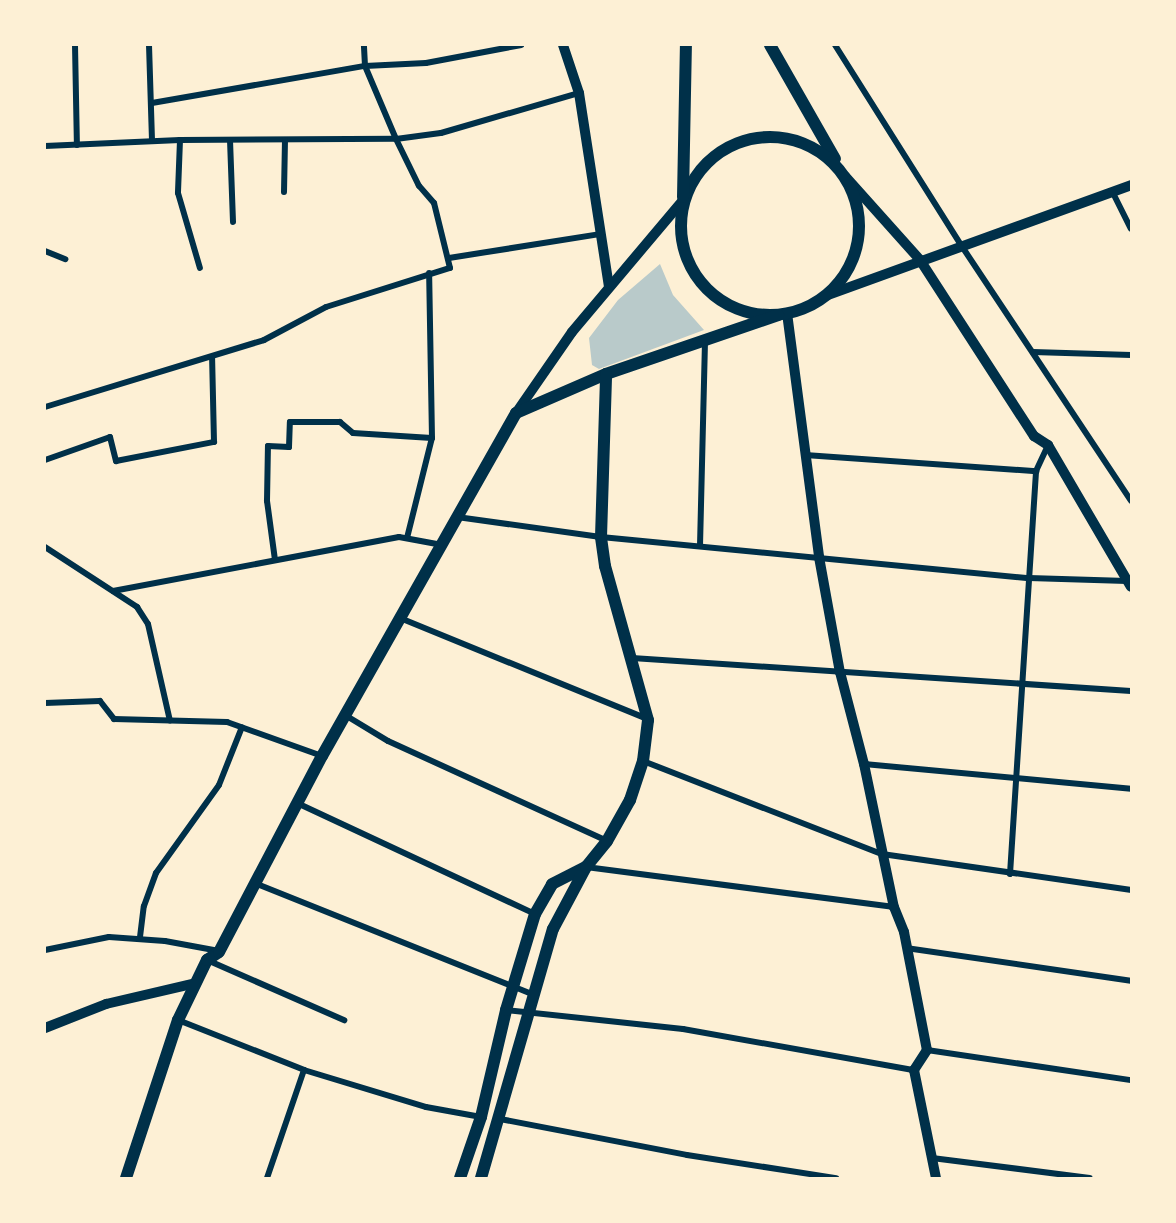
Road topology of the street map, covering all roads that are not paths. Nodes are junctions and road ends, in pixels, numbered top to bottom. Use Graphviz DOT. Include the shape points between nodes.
graph roads {
  1 [pos="75,45"];
  2 [pos="149,45"];
  3 [pos="364,45"];
  4 [pos="521,45"];
  5 [pos="563,45"];
  6 [pos="686,45"];
  7 [pos="770,45"];
  8 [pos="835,45"];
  9 [pos="365,66"];
  10 [pos="579,93"];
  11 [pos="152,102"];
  12 [pos="180,140"];
  13 [pos="230,140"];
  14 [pos="285,140"];
  15 [pos="396,140"];
  16 [pos="152,141"];
  17 [pos="77,145"];
  18 [pos="45,146"];
  19 [pos="844,176"];
  20 [pos="1131,185"];
  21 [pos="1112,191"];
  22 [pos="284,192"];
  23 [pos="683,200"];
  24 [pos="233,222"];
  25 [pos="1131,229"];
  26 [pos="601,234"];
  27 [pos="961,245"];
  28 [pos="45,251"];
  29 [pos="450,258"];
  30 [pos="65,259"];
  31 [pos="920,260"];
  32 [pos="200,268"];
  33 [pos="429,273"];
  34 [pos="609,287"];
  35 [pos="825,296"];
  36 [pos="783,314"];
  37 [pos="705,339"];
  38 [pos="1033,352"];
  39 [pos="1131,355"];
  40 [pos="212,357"];
  41 [pos="606,375"];
  42 [pos="45,407"];
  43 [pos="516,413"];
  44 [pos="432,438"];
  45 [pos="1048,445"];
  46 [pos="805,455"];
  47 [pos="45,460"];
  48 [pos="1036,471"];
  49 [pos="1131,501"];
  50 [pos="457,517"];
  51 [pos="601,537"];
  52 [pos="407,538"];
  53 [pos="442,545"];
  54 [pos="700,546"];
  55 [pos="45,547"];
  56 [pos="819,557"];
  57 [pos="275,560"];
  58 [pos="1029,578"];
  59 [pos="1129,584"];
  60 [pos="113,591"];
  61 [pos="400,618"];
  62 [pos="632,658"];
  63 [pos="840,672"];
  64 [pos="1022,686"];
  65 [pos="1131,691"];
  66 [pos="45,703"];
  67 [pos="345,715"];
  68 [pos="170,720"];
  69 [pos="648,720"];
  70 [pos="242,727"];
  71 [pos="322,756"];
  72 [pos="643,761"];
  73 [pos="864,764"];
  74 [pos="1016,777"];
  75 [pos="1131,789"];
  76 [pos="296,803"];
  77 [pos="607,842"];
  78 [pos="882,854"];
  79 [pos="586,867"];
  80 [pos="1010,873"];
  81 [pos="257,884"];
  82 [pos="1131,890"];
  83 [pos="894,907"];
  84 [pos="535,914"];
  85 [pos="140,937"];
  86 [pos="906,948"];
  87 [pos="45,950"];
  88 [pos="219,952"];
  89 [pos="207,960"];
  90 [pos="1131,981"];
  91 [pos="196,983"];
  92 [pos="513,986"];
  93 [pos="532,994"];
  94 [pos="506,1010"];
  95 [pos="526,1013"];
  96 [pos="178,1020"];
  97 [pos="344,1020"];
  98 [pos="45,1028"];
  99 [pos="927,1050"];
  100 [pos="304,1070"];
  101 [pos="914,1070"];
  102 [pos="1131,1080"];
  103 [pos="481,1118"];
  104 [pos="500,1119"];
  105 [pos="932,1158"];
  106 [pos="126,1178"];
  107 [pos="267,1178"];
  108 [pos="460,1178"];
  109 [pos="481,1178"];
  110 [pos="836,1178"];
  111 [pos="936,1178"];
  112 [pos="1090,1178"];
  1 -- 17 [label="street"];
  2 -- 11 [label="street"];
  3 -- 9 [label="street"];
  4 -- 9 [label="street" via="426,63"];
  5 -- 10 [label="street"];
  6 -- 23 [label="main road"];
  7 -- 19 [label="main road"];
  8 -- 27 [label="street"];
  9 -- 11 [label="street"];
  9 -- 15 [label="street"];
  10 -- 15 [label="street" via="441,133"];
  10 -- 26 [label="street"];
  11 -- 16 [label="street"];
  12 -- 13 [label="street"];
  12 -- 16 [label="street"];
  12 -- 32 [label="street" via="180,201"];
  13 -- 14 [label="street"];
  13 -- 24 [label="street"];
  14 -- 15 [label="street"];
  14 -- 22 [label="street"];
  15 -- 29 [label="street" via="419,186 434,203"];
  16 -- 17 [label="street"];
  17 -- 18 [label="street"];
  19 -- 23 [label="main road" via="825,155 799,141 771,136 751,139 716,153 696,174"];
  19 -- 31 [label="street"];
  19 -- 35 [label="main road" via="856,203 860,228 851,262"];
  20 -- 21 [label="street"];
  21 -- 25 [label="street"];
  21 -- 27 [label="street"];
  23 -- 34 [label="street"];
  23 -- 36 [label="main road" via="681,238 685,257 700,283 722,302 749,313"];
  26 -- 29 [label="street"];
  26 -- 34 [label="street"];
  27 -- 31 [label="street"];
  27 -- 38 [label="street"];
  28 -- 30 [label="street"];
  29 -- 33 [label="street" via="450,268"];
  31 -- 35 [label="street"];
  31 -- 45 [label="street" via="1034,436"];
  33 -- 40 [label="street" via="326,307 264,340"];
  33 -- 44 [label="street"];
  34 -- 43 [label="street" via="572,332"];
  35 -- 36 [label="main road"];
  36 -- 37 [label="main road"];
  36 -- 46 [label="street"];
  37 -- 41 [label="main road"];
  37 -- 54 [label="street"];
  38 -- 39 [label="street"];
  38 -- 49 [label="street"];
  40 -- 42 [label="street"];
  40 -- 47 [label="street" via="214,442 116,461 110,437"];
  41 -- 43 [label="main road"];
  41 -- 51 [label="main road"];
  43 -- 50 [label="main road"];
  44 -- 52 [label="street"];
  44 -- 57 [label="street" via="353,433 340,422 290,422 289,447 268,446 267,501"];
  45 -- 48 [label="street"];
  45 -- 59 [label="street"];
  46 -- 48 [label="street"];
  46 -- 56 [label="street"];
  48 -- 58 [label="street"];
  50 -- 51 [label="street"];
  50 -- 53 [label="main road"];
  51 -- 54 [label="street"];
  51 -- 62 [label="main road" via="605,566"];
  52 -- 53 [label="street"];
  52 -- 57 [label="street"];
  53 -- 61 [label="main road"];
  54 -- 56 [label="street"];
  55 -- 60 [label="street"];
  56 -- 58 [label="street"];
  56 -- 63 [label="street"];
  57 -- 60 [label="street"];
  58 -- 59 [label="street"];
  58 -- 64 [label="street"];
  60 -- 68 [label="street" via="137,607 148,624"];
  61 -- 67 [label="main road"];
  61 -- 69 [label="street"];
  62 -- 63 [label="street"];
  62 -- 69 [label="main road"];
  63 -- 64 [label="street"];
  63 -- 73 [label="street"];
  64 -- 65 [label="street"];
  64 -- 74 [label="street"];
  66 -- 68 [label="street" via="100,701 114,719"];
  67 -- 71 [label="main road"];
  67 -- 77 [label="street" via="388,741"];
  68 -- 70 [label="street" via="227,722"];
  69 -- 72 [label="main road"];
  70 -- 71 [label="street"];
  70 -- 85 [label="street" via="219,785 156,873 144,906"];
  71 -- 76 [label="main road"];
  72 -- 77 [label="main road" via="630,800"];
  72 -- 78 [label="street"];
  73 -- 74 [label="street"];
  73 -- 78 [label="street"];
  74 -- 75 [label="street"];
  74 -- 80 [label="street"];
  76 -- 81 [label="main road"];
  76 -- 84 [label="street" via="346,830"];
  77 -- 79 [label="main road"];
  78 -- 80 [label="street"];
  78 -- 83 [label="street"];
  79 -- 83 [label="street"];
  79 -- 84 [label="main road" via="552,884"];
  79 -- 93 [label="main road" via="553,929"];
  80 -- 82 [label="street"];
  81 -- 88 [label="main road"];
  81 -- 92 [label="street"];
  83 -- 86 [label="street"];
  84 -- 92 [label="main road"];
  85 -- 87 [label="street" via="109,937"];
  85 -- 88 [label="street"];
  86 -- 90 [label="street"];
  86 -- 99 [label="street"];
  88 -- 89 [label="main road"];
  89 -- 91 [label="main road"];
  89 -- 97 [label="street"];
  91 -- 96 [label="main road"];
  91 -- 98 [label="street" via="106,1004"];
  92 -- 93 [label="street"];
  92 -- 94 [label="main road"];
  93 -- 95 [label="main road"];
  94 -- 95 [label="street"];
  94 -- 103 [label="main road"];
  95 -- 101 [label="street" via="683,1029"];
  95 -- 104 [label="main road"];
  96 -- 100 [label="street"];
  96 -- 106 [label="main road"];
  99 -- 101 [label="street"];
  99 -- 102 [label="street"];
  100 -- 103 [label="street" via="426,1107"];
  100 -- 107 [label="street"];
  101 -- 105 [label="street"];
  103 -- 108 [label="main road"];
  104 -- 109 [label="main road"];
  104 -- 110 [label="street" via="687,1155"];
  105 -- 111 [label="street"];
  105 -- 112 [label="street"];
}
